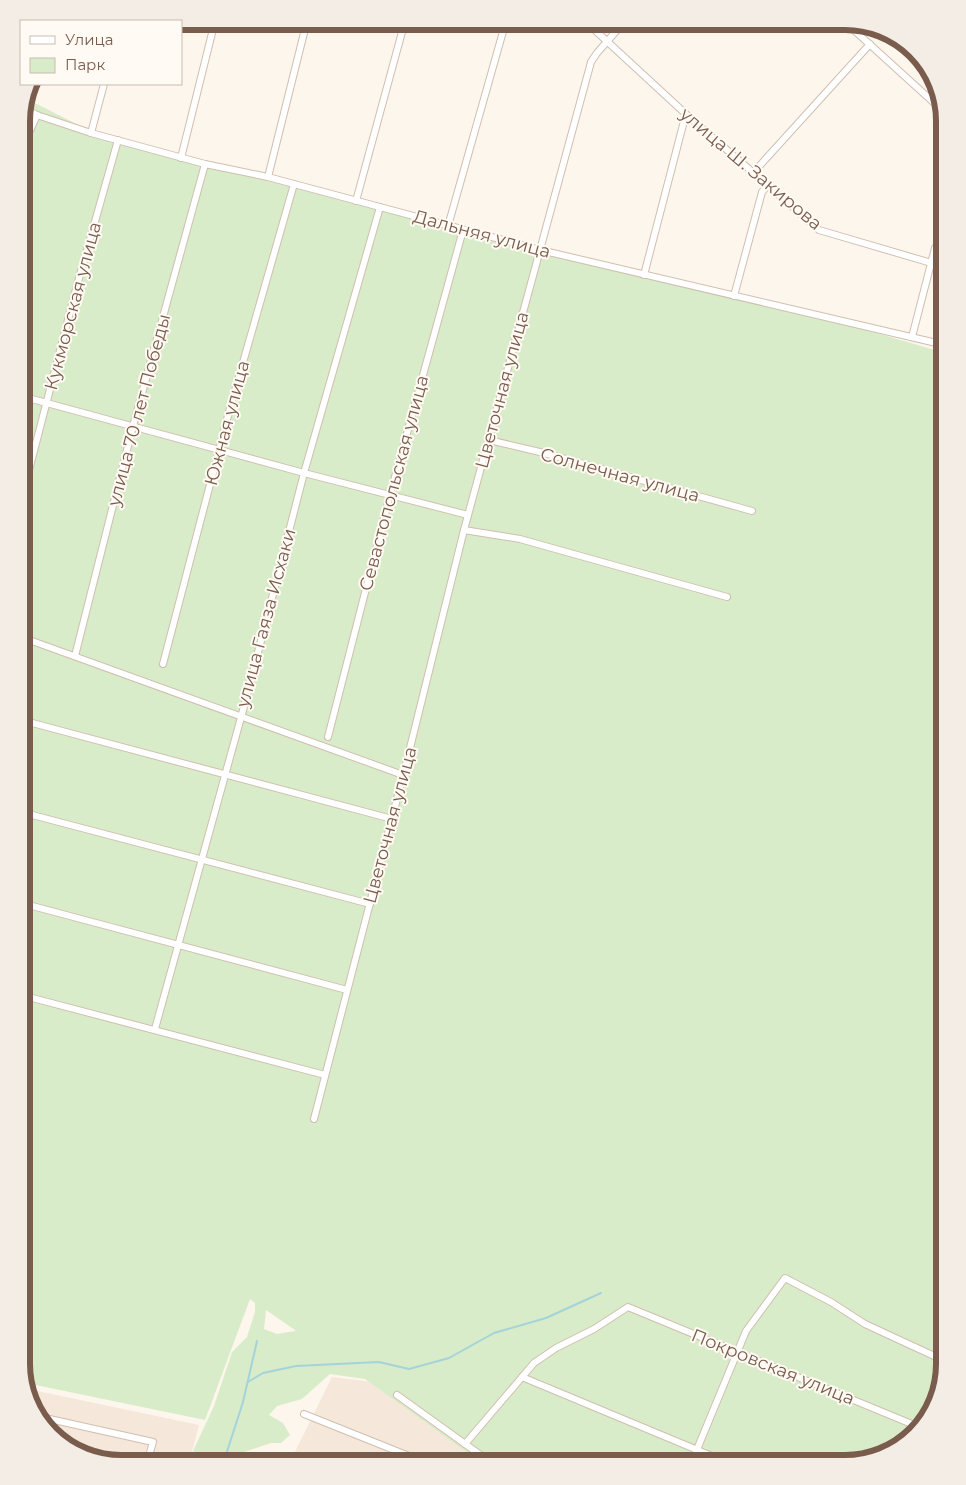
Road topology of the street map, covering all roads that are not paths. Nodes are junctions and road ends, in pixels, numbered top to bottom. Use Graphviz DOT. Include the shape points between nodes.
graph roads {
  1 [pos="213,30"];
  2 [pos="305,30"];
  3 [pos="403,30"];
  4 [pos="503,30"];
  5 [pos="594,30"];
  6 [pos="617,30"];
  7 [pos="854,31"];
  8 [pos="607,42"];
  9 [pos="870,44"];
  10 [pos="104,85"];
  11 [pos="934,103"];
  12 [pos="31,112"];
  13 [pos="37,115"];
  14 [pos="688,116"];
  15 [pos="30,130"];
  16 [pos="91,134"];
  17 [pos="118,140"];
  18 [pos="181,158"];
  19 [pos="205,164"];
  20 [pos="753,173"];
  21 [pos="268,177"];
  22 [pos="294,184"];
  23 [pos="767,186"];
  24 [pos="356,201"];
  25 [pos="380,207"];
  26 [pos="448,226"];
  27 [pos="463,230"];
  28 [pos="936,247"];
  29 [pos="540,250"];
  30 [pos="932,264"];
  31 [pos="936,265"];
  32 [pos="644,275"];
  33 [pos="734,296"];
  34 [pos="912,337"];
  35 [pos="936,343"];
  36 [pos="30,398"];
  37 [pos="46,402"];
  38 [pos="133,426"];
  39 [pos="488,440"];
  40 [pos="219,449"];
  41 [pos="30,465"];
  42 [pos="304,473"];
  43 [pos="390,495"];
  44 [pos="752,511"];
  45 [pos="468,515"];
  46 [pos="464,530"];
  47 [pos="727,597"];
  48 [pos="30,640"];
  49 [pos="75,656"];
  50 [pos="163,664"];
  51 [pos="241,717"];
  52 [pos="30,722"];
  53 [pos="328,737"];
  54 [pos="225,774"];
  55 [pos="403,775"];
  56 [pos="30,814"];
  57 [pos="392,819"];
  58 [pos="202,860"];
  59 [pos="370,904"];
  60 [pos="30,905"];
  61 [pos="179,944"];
  62 [pos="347,990"];
  63 [pos="30,997"];
  64 [pos="155,1029"];
  65 [pos="325,1075"];
  66 [pos="314,1119"];
  67 [pos="737,1353"];
  68 [pos="936,1357"];
  69 [pos="522,1377"];
  70 [pos="397,1395"];
  71 [pos="304,1414"];
  72 [pos="48,1419"];
  73 [pos="913,1424"];
  74 [pos="465,1444"];
  75 [pos="697,1450"];
  76 [pos="149,1455"];
  77 [pos="406,1455"];
  78 [pos="480,1455"];
  79 [pos="695,1455"];
  80 [pos="709,1455"];
  1 -- 18 [label="street"];
  2 -- 21 [label="street"];
  3 -- 24 [label="street"];
  4 -- 26 [label="street"];
  5 -- 8 [label="street, улица Ш. Закирова"];
  6 -- 8 [label="street"];
  7 -- 9 [label="street"];
  8 -- 14 [label="street, улица Ш. Закирова"];
  8 -- 29 [label="street" via="591,62"];
  9 -- 11 [label="street"];
  9 -- 20 [label="street"];
  10 -- 16 [label="street"];
  12 -- 13 [label="street, Дальняя улица"];
  13 -- 15 [label="street"];
  13 -- 16 [label="street, Дальняя улица"];
  14 -- 20 [label="street, улица Ш. Закирова"];
  14 -- 32 [label="street" via="684,121"];
  16 -- 17 [label="street, Дальняя улица"];
  17 -- 18 [label="street, Дальняя улица"];
  17 -- 37 [label="street, Кукморская улица"];
  18 -- 19 [label="street, Дальняя улица"];
  19 -- 21 [label="street, Дальняя улица"];
  19 -- 38 [label="street, улица 70 лет Победы"];
  20 -- 23 [label="street, улица Ш. Закирова"];
  21 -- 22 [label="street, Дальняя улица"];
  22 -- 24 [label="street, Дальняя улица"];
  22 -- 40 [label="street, Южная улица"];
  23 -- 30 [label="street, улица Ш. Закирова" via="819,230"];
  23 -- 33 [label="street" via="762,192"];
  24 -- 25 [label="street, Дальняя улица"];
  25 -- 26 [label="street, Дальняя улица"];
  25 -- 42 [label="street, улица Гаяза Исхаки"];
  26 -- 27 [label="street, Дальняя улица"];
  27 -- 29 [label="street, Дальняя улица"];
  27 -- 43 [label="street, Севастопольская улица"];
  28 -- 30 [label="street"];
  29 -- 32 [label="street, Дальняя улица"];
  29 -- 39 [label="street, Цветочная улица"];
  30 -- 31 [label="street, улица Ш. Закирова"];
  30 -- 34 [label="street"];
  32 -- 33 [label="street, Дальняя улица"];
  33 -- 34 [label="street, Дальняя улица"];
  34 -- 35 [label="street, Дальняя улица"];
  36 -- 37 [label="street"];
  37 -- 38 [label="street"];
  37 -- 41 [label="street, Кукморская улица"];
  38 -- 40 [label="street"];
  38 -- 49 [label="street, улица 70 лет Победы"];
  39 -- 44 [label="street, Солнечная улица"];
  39 -- 45 [label="street, Цветочная улица"];
  40 -- 42 [label="street"];
  40 -- 50 [label="street, Южная улица"];
  42 -- 43 [label="street"];
  42 -- 51 [label="street, улица Гаяза Исхаки"];
  43 -- 45 [label="street"];
  43 -- 53 [label="street, Севастопольская улица"];
  45 -- 46 [label="street, Цветочная улица"];
  46 -- 47 [label="street" via="520,539"];
  46 -- 55 [label="street, Цветочная улица"];
  48 -- 49 [label="street"];
  49 -- 51 [label="street"];
  51 -- 54 [label="street, улица Гаяза Исхаки"];
  51 -- 55 [label="street"];
  52 -- 54 [label="street"];
  54 -- 57 [label="street"];
  54 -- 58 [label="street, улица Гаяза Исхаки"];
  55 -- 57 [label="street, Цветочная улица"];
  56 -- 58 [label="street"];
  57 -- 59 [label="street, Цветочная улица"];
  58 -- 59 [label="street"];
  58 -- 61 [label="street, улица Гаяза Исхаки"];
  59 -- 62 [label="street, Цветочная улица"];
  60 -- 61 [label="street"];
  61 -- 62 [label="street"];
  61 -- 64 [label="street, улица Гаяза Исхаки"];
  62 -- 65 [label="street, Цветочная улица"];
  63 -- 64 [label="street"];
  64 -- 65 [label="street"];
  65 -- 66 [label="street, Цветочная улица"];
  67 -- 68 [label="street" via="746,1331 785,1278 865,1324"];
  67 -- 69 [label="street, Покровская улица" via="628,1307 556,1348 534,1363"];
  67 -- 73 [label="street, Покровская улица"];
  67 -- 75 [label="street"];
  69 -- 74 [label="street"];
  69 -- 75 [label="street"];
  70 -- 74 [label="street"];
  71 -- 77 [label="street"];
  72 -- 76 [label="street" via="153,1442"];
  74 -- 78 [label="street"];
  75 -- 79 [label="street"];
  75 -- 80 [label="street"];
}
